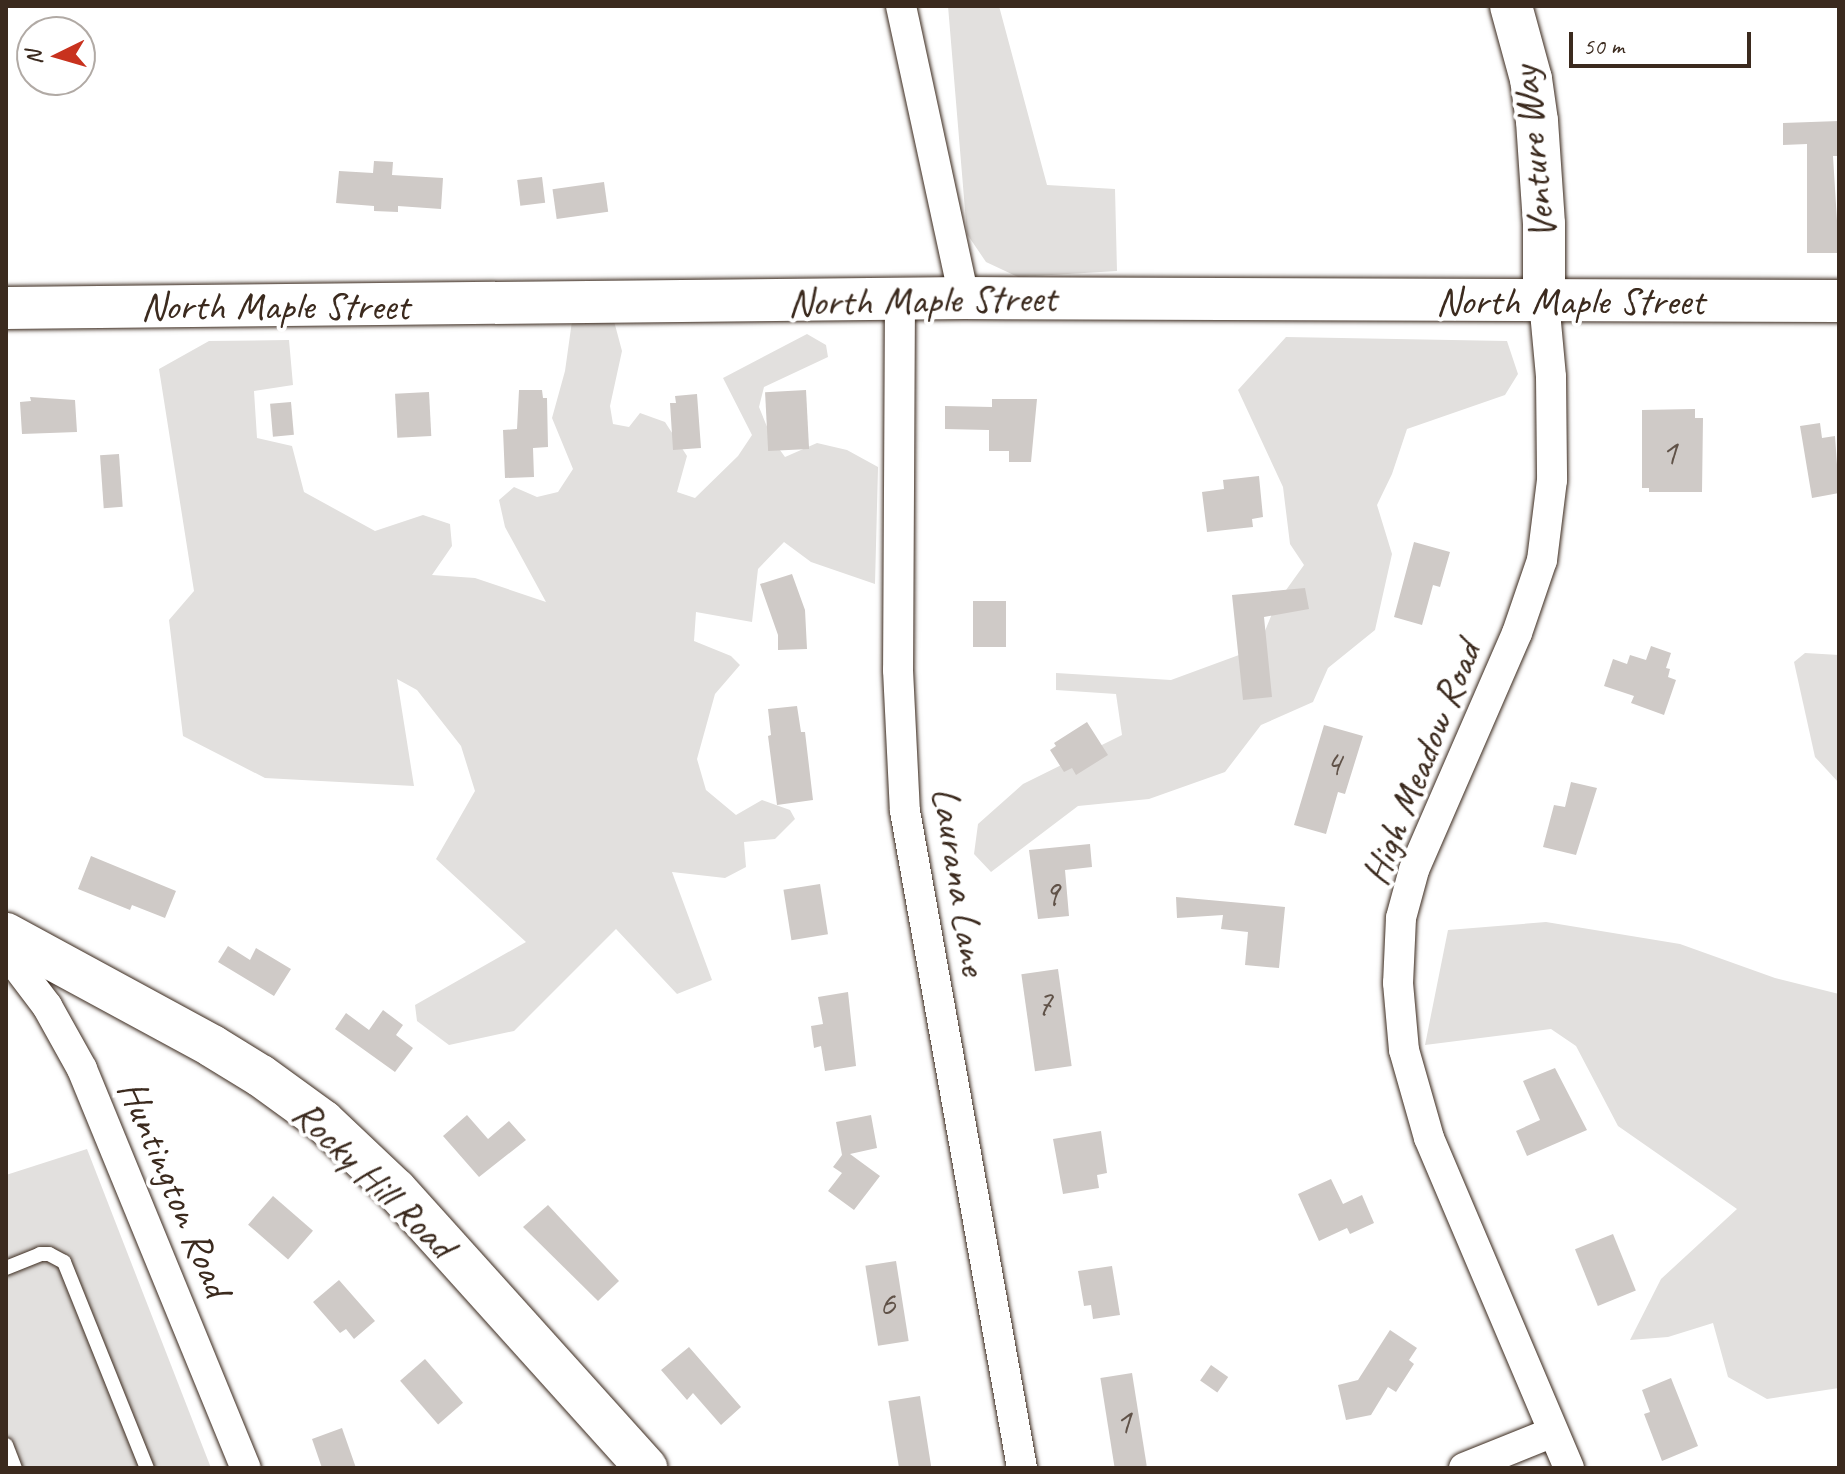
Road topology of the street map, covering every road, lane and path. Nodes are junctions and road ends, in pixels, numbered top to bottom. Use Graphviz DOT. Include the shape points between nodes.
graph roads {
  1 [pos="901,6"];
  2 [pos="1511,6"];
  3 [pos="964,298"];
  4 [pos="900,299"];
  5 [pos="1544,301"];
  6 [pos="1839,301"];
  7 [pos="6,308"];
  8 [pos="6,934"];
  9 [pos="6,952"];
  10 [pos="6,1268"];
  11 [pos="1553,1432"];
  12 [pos="6,1445"];
  13 [pos="15,1468"];
  14 [pos="147,1468"];
  15 [pos="246,1468"];
  16 [pos="646,1468"];
  17 [pos="1022,1468"];
  18 [pos="1464,1468"];
  19 [pos="1569,1468"];
  1 -- 3 [label="street"];
  2 -- 5 [label="main road, Venture Way" via="1537,121"];
  3 -- 4 [label="main road, North Maple Street"];
  3 -- 5 [label="main road, North Maple Street"];
  4 -- 7 [label="main road, North Maple Street"];
  4 -- 17 [label="street, Laurana Lane" via="898,670 905,811"];
  5 -- 6 [label="main road, North Maple Street"];
  5 -- 11 [label="street, High Meadow Road" via="1552,480 1542,560 1517,633 1414,870 1401,918 1398,983 1404,1050 1429,1138"];
  8 -- 16 [label="main road, Rocky Hill Road" via="212,1046 323,1121 396,1190"];
  9 -- 15 [label="street, Huntington Road" via="47,1006 82,1069"];
  10 -- 14 [label="lane" via="40,1254 64,1262"];
  11 -- 18 [label="street"];
  11 -- 19 [label="street, High Meadow Road"];
  12 -- 13 [label="lane"];
}
